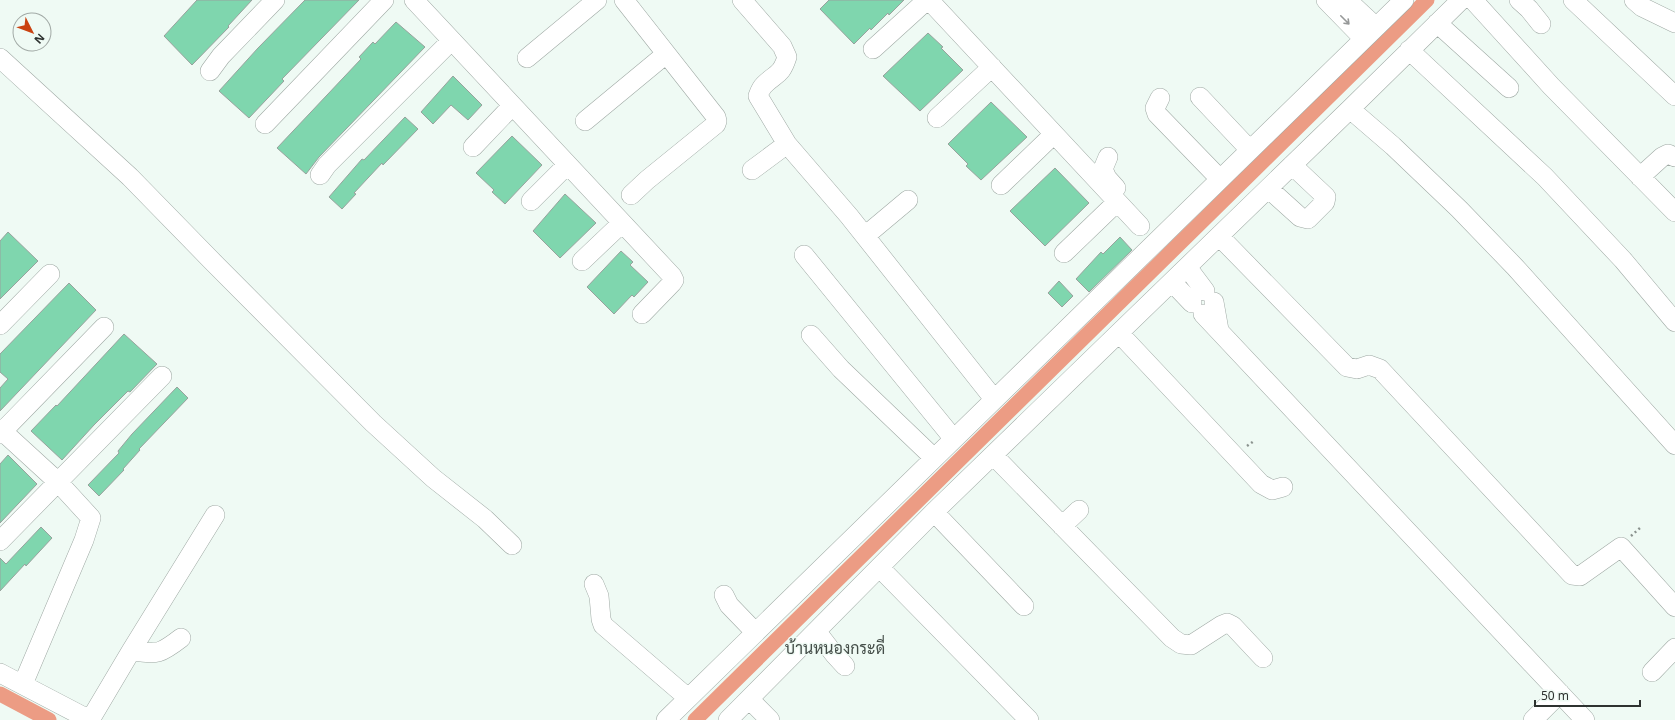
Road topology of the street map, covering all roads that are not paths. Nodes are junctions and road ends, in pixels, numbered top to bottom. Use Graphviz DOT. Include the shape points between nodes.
graph roads {
  1 [pos="275,0"];
  2 [pos="384,0"];
  3 [pos="414,0"];
  4 [pos="597,0"];
  5 [pos="624,0"];
  6 [pos="742,0"];
  7 [pos="928,0"];
  8 [pos="1326,0"];
  9 [pos="1347,0"];
  10 [pos="1404,0"];
  11 [pos="1461,0"];
  12 [pos="1473,0"];
  13 [pos="1518,0"];
  14 [pos="1573,0"];
  15 [pos="1634,0"];
  16 [pos="1437,23"];
  17 [pos="1675,23"];
  18 [pos="1541,24"];
  19 [pos="1370,33"];
  20 [pos="451,41"];
  21 [pos="873,49"];
  22 [pos="1409,50"];
  23 [pos="666,54"];
  24 [pos="0,58"];
  25 [pos="528,58"];
  26 [pos="992,67"];
  27 [pos="210,71"];
  28 [pos="1509,88"];
  29 [pos="1675,96"];
  30 [pos="1160,98"];
  31 [pos="1200,98"];
  32 [pos="512,106"];
  33 [pos="1350,109"];
  34 [pos="937,118"];
  35 [pos="585,121"];
  36 [pos="266,124"];
  37 [pos="1054,134"];
  38 [pos="787,144"];
  39 [pos="473,147"];
  40 [pos="1250,150"];
  41 [pos="1108,157"];
  42 [pos="1675,157"];
  43 [pos="567,165"];
  44 [pos="1292,165"];
  45 [pos="752,170"];
  46 [pos="320,175"];
  47 [pos="1640,177"];
  48 [pos="1220,179"];
  49 [pos="1000,185"];
  50 [pos="1269,189"];
  51 [pos="631,195"];
  52 [pos="908,200"];
  53 [pos="531,201"];
  54 [pos="1117,202"];
  55 [pos="1675,212"];
  56 [pos="622,223"];
  57 [pos="1140,226"];
  58 [pos="865,236"];
  59 [pos="1161,236"];
  60 [pos="1219,236"];
  61 [pos="1064,253"];
  62 [pos="804,255"];
  63 [pos="582,261"];
  64 [pos="1187,267"];
  65 [pos="50,274"];
  66 [pos="1172,282"];
  67 [pos="1204,302"];
  68 [pos="642,314"];
  69 [pos="1675,322"];
  70 [pos="0,325"];
  71 [pos="104,327"];
  72 [pos="1119,333"];
  73 [pos="811,334"];
  74 [pos="162,376"];
  75 [pos="994,399"];
  76 [pos="1,431"];
  77 [pos="954,438"];
  78 [pos="1675,445"];
  79 [pos="994,456"];
  80 [pos="934,458"];
  81 [pos="58,482"];
  82 [pos="1283,487"];
  83 [pos="1079,510"];
  84 [pos="934,512"];
  85 [pos="215,515"];
  86 [pos="1062,526"];
  87 [pos="0,542"];
  88 [pos="512,545"];
  89 [pos="880,568"];
  90 [pos="594,584"];
  91 [pos="724,594"];
  92 [pos="1024,606"];
  93 [pos="1675,607"];
  94 [pos="756,632"];
  95 [pos="817,632"];
  96 [pos="181,638"];
  97 [pos="1675,648"];
  98 [pos="131,651"];
  99 [pos="1262,658"];
  100 [pos="845,666"];
  101 [pos="1652,672"];
  102 [pos="0,673"];
  103 [pos="23,684"];
  104 [pos="1560,693"];
  105 [pos="688,698"];
  106 [pos="749,699"];
  107 [pos="90,720"];
  108 [pos="666,720"];
  109 [pos="728,720"];
  110 [pos="770,720"];
  111 [pos="1029,720"];
  112 [pos="1533,720"];
  113 [pos="1585,720"];
  1 -- 27 [label="street" via="221,56"];
  2 -- 36 [label="street"];
  3 -- 20 [label="street"];
  4 -- 25 [label="street"];
  5 -- 23 [label="street"];
  6 -- 38 [label="street" via="782,46 787,57 784,66 763,86 758,96"];
  7 -- 21 [label="street"];
  7 -- 26 [label="street"];
  8 -- 19 [label="street, one-way"];
  9 -- 19 [label="street"];
  10 -- 19 [label="street"];
  11 -- 16 [label="street"];
  12 -- 47 [label="street" via="1551,86"];
  13 -- 18 [label="street"];
  14 -- 29 [label="street"];
  15 -- 17 [label="street" via="1642,7"];
  16 -- 22 [label="street"];
  16 -- 28 [label="street"];
  19 -- 40 [label="street"];
  20 -- 32 [label="street"];
  20 -- 46 [label="street"];
  22 -- 33 [label="street"];
  22 -- 69 [label="street" via="1545,177 1623,260"];
  23 -- 35 [label="street"];
  23 -- 51 [label="street" via="717,121"];
  24 -- 88 [label="street" via="130,177 379,428"];
  26 -- 34 [label="street"];
  26 -- 37 [label="street"];
  30 -- 48 [label="street" via="1155,108 1157,114"];
  31 -- 40 [label="street"];
  32 -- 39 [label="street"];
  32 -- 43 [label="street"];
  33 -- 44 [label="street"];
  33 -- 78 [label="street" via="1459,209"];
  37 -- 49 [label="street"];
  37 -- 54 [label="street"];
  38 -- 45 [label="street"];
  38 -- 58 [label="street"];
  40 -- 48 [label="street"];
  41 -- 59 [label="street" via="1103,169 1107,178"];
  42 -- 47 [label="street" via="1668,154 1662,157"];
  43 -- 53 [label="street"];
  43 -- 56 [label="street"];
  44 -- 50 [label="street"];
  44 -- 50 [label="street" via="1326,197 1325,202 1308,219 1300,217"];
  47 -- 55 [label="street"];
  48 -- 59 [label="street"];
  50 -- 60 [label="street"];
  52 -- 58 [label="street"];
  54 -- 57 [label="street"];
  54 -- 61 [label="street"];
  56 -- 63 [label="street"];
  56 -- 68 [label="street" via="674,280"];
  58 -- 75 [label="street"];
  59 -- 75 [label="street"];
  60 -- 64 [label="street"];
  60 -- 93 [label="street" via="1347,367 1357,369 1369,365 1380,369 1572,575 1580,576 1621,547"];
  62 -- 77 [label="street"];
  64 -- 66 [label="street"];
  64 -- 67 [label="street"];
  65 -- 70 [label="street"];
  66 -- 67 [label="street"];
  66 -- 72 [label="street"];
  67 -- 104 [label="street" via="1219,330"];
  71 -- 76 [label="street"];
  72 -- 79 [label="street"];
  72 -- 82 [label="street" via="1262,484 1272,490"];
  73 -- 80 [label="street" via="841,370"];
  74 -- 81 [label="street"];
  75 -- 77 [label="street"];
  76 -- 81 [label="street"];
  77 -- 80 [label="street"];
  79 -- 84 [label="street"];
  79 -- 86 [label="street"];
  80 -- 94 [label="street"];
  81 -- 87 [label="street"];
  81 -- 103 [label="street" via="91,518"];
  83 -- 86 [label="street"];
  84 -- 89 [label="street"];
  84 -- 92 [label="street"];
  85 -- 98 [label="street"];
  86 -- 99 [label="street" via="1172,638 1181,644 1191,645 1228,623"];
  89 -- 95 [label="street"];
  89 -- 111 [label="street"];
  90 -- 105 [label="street" via="599,596 604,625"];
  91 -- 94 [label="street" via="730,605"];
  94 -- 105 [label="street"];
  95 -- 100 [label="street"];
  95 -- 106 [label="street"];
  96 -- 98 [label="street" via="165,650 151,653"];
  97 -- 101 [label="street"];
  98 -- 107 [label="street"];
  102 -- 103 [label="street"];
  103 -- 107 [label="street"];
  104 -- 112 [label="street"];
  104 -- 113 [label="street"];
  105 -- 108 [label="street"];
  106 -- 109 [label="street"];
  106 -- 110 [label="street"];
}
